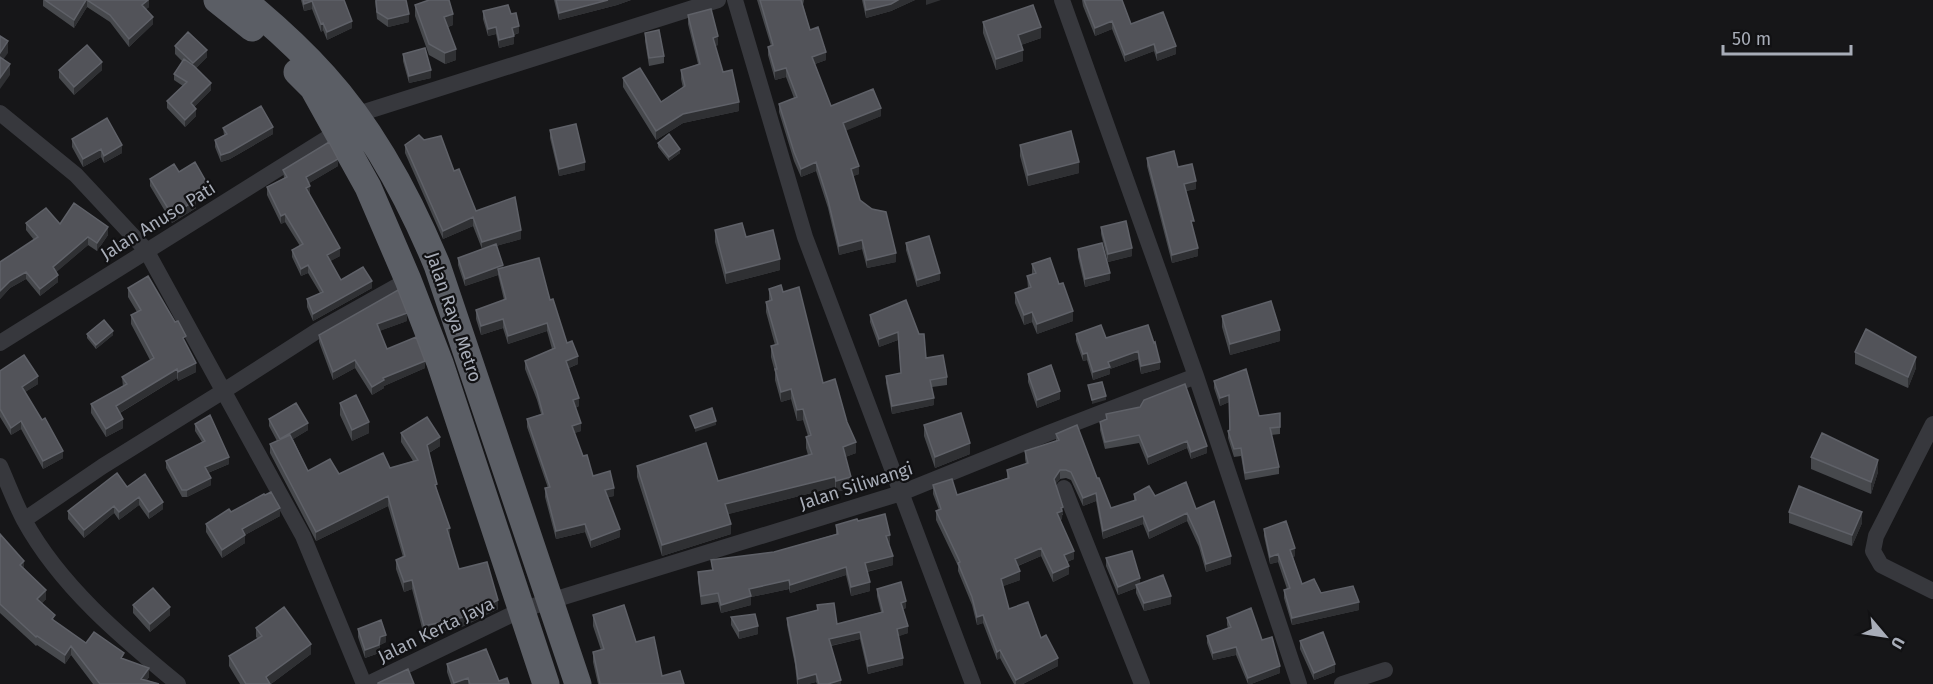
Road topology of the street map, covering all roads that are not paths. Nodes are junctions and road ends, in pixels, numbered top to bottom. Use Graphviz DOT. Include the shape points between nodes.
graph roads {
  1 [pos="218,0"];
  2 [pos="244,0"];
  3 [pos="718,0"];
  4 [pos="735,0"];
  5 [pos="1062,0"];
  6 [pos="0,113"];
  7 [pos="346,124"];
  8 [pos="146,250"];
  9 [pos="408,280"];
  10 [pos="0,342"];
  11 [pos="1196,376"];
  12 [pos="222,392"];
  13 [pos="1933,424"];
  14 [pos="0,466"];
  15 [pos="1064,488"];
  16 [pos="901,493"];
  17 [pos="24,520"];
  18 [pos="1933,591"];
  19 [pos="549,601"];
  20 [pos="520,610"];
  21 [pos="1385,670"];
  22 [pos="178,684"];
  23 [pos="366,684"];
  24 [pos="546,684"];
  25 [pos="578,684"];
  26 [pos="973,684"];
  27 [pos="1142,684"];
  28 [pos="1299,684"];
  29 [pos="1342,684"];
  1 -- 7 [label="highway" via="272,47"];
  2 -- 7 [label="highway, Jalan Raya Metro" via="324,76"];
  3 -- 7 [label="street, Jalan Anuso Pati"];
  4 -- 16 [label="street" via="805,237"];
  5 -- 11 [label="street"];
  6 -- 8 [label="street" via="76,175"];
  7 -- 8 [label="street, Jalan Anuso Pati"];
  7 -- 9 [label="highway"];
  7 -- 19 [label="highway, Jalan Raya Metro" via="385,161 418,219 437,265"];
  8 -- 10 [label="street, Jalan Anuso Pati"];
  8 -- 12 [label="street"];
  9 -- 12 [label="street" via="317,330"];
  9 -- 20 [label="highway" via="440,363"];
  11 -- 16 [label="street, Jalan Siliwangi"];
  11 -- 28 [label="street"];
  12 -- 17 [label="street"];
  12 -- 23 [label="street" via="303,536"];
  13 -- 18 [label="street" via="1876,536 1873,551 1881,565"];
  14 -- 17 [label="street"];
  15 -- 27 [label="street"];
  16 -- 19 [label="street, Jalan Siliwangi"];
  16 -- 26 [label="street"];
  17 -- 22 [label="street" via="67,582 133,647"];
  19 -- 20 [label="street, Jalan Siliwangi"];
  19 -- 25 [label="highway, Jalan Raya Metro"];
  20 -- 23 [label="street, Jalan Kerta Jaya"];
  20 -- 24 [label="highway"];
  21 -- 29 [label="street"];
}
